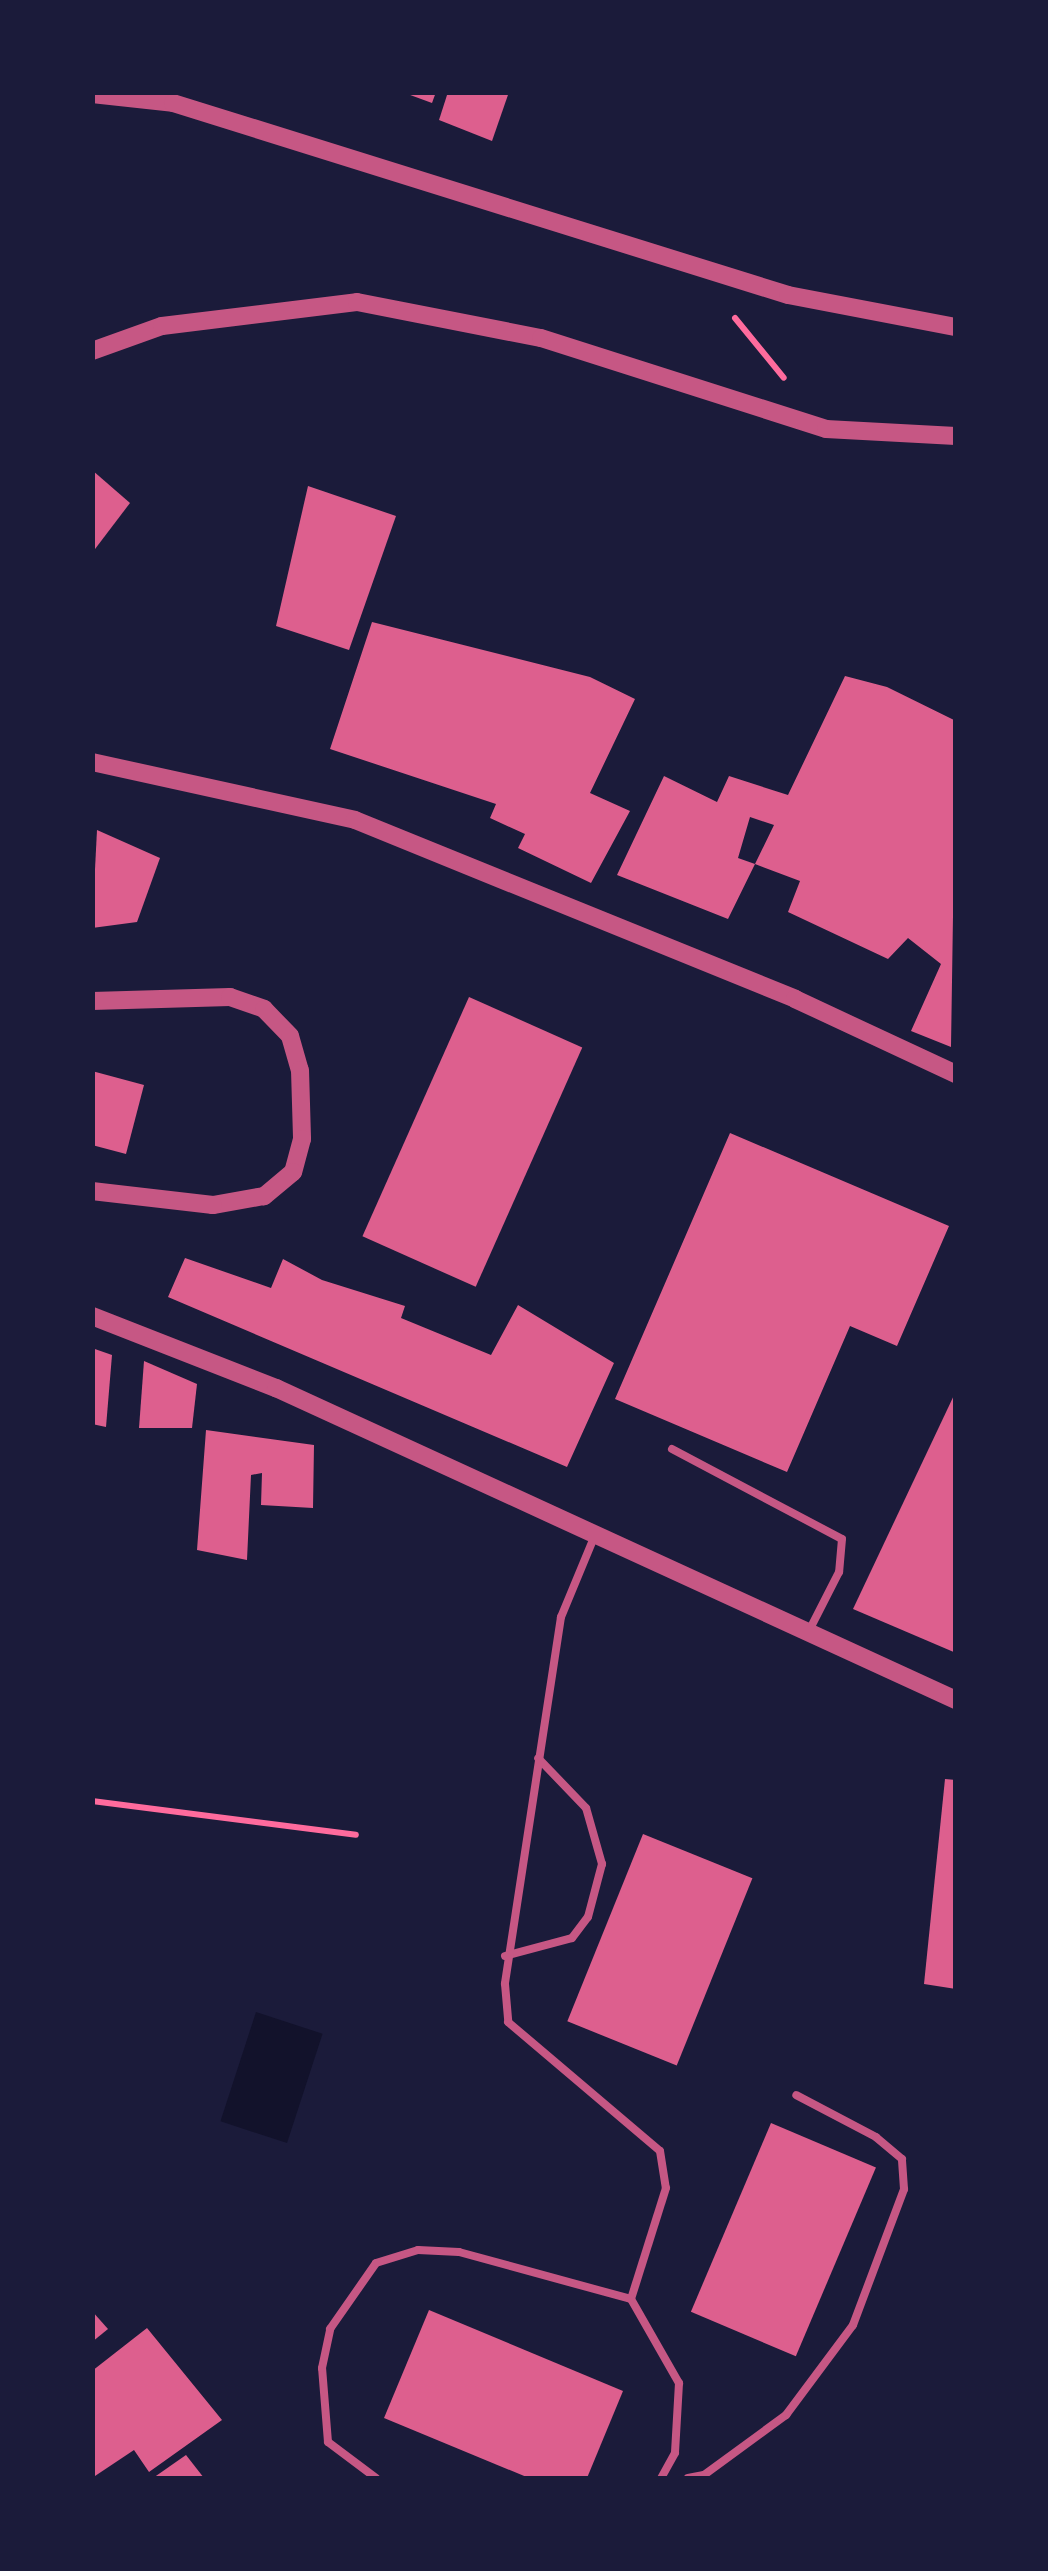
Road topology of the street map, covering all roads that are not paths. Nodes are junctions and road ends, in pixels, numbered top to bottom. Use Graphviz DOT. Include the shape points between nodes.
graph roads {
  1 [pos="92,94"];
  2 [pos="956,327"];
  3 [pos="92,351"];
  4 [pos="956,436"];
  5 [pos="92,762"];
  6 [pos="92,1001"];
  7 [pos="956,1074"];
  8 [pos="92,1191"];
  9 [pos="92,1316"];
  10 [pos="672,1450"];
  11 [pos="595,1535"];
  12 [pos="809,1631"];
  13 [pos="956,1700"];
  14 [pos="538,1758"];
  15 [pos="504,1956"];
  16 [pos="796,2095"];
  17 [pos="631,2299"];
  18 [pos="376,2478"];
  19 [pos="662,2478"];
  20 [pos="688,2478"];
  1 -- 2 [label="street" via="173,103 693,267 900,320"];
  3 -- 4 [label="street" via="162,326 357,302 541,338 826,428"];
  5 -- 7 [label="street" via="356,820 795,998"];
  6 -- 8 [label="street" via="230,997 264,1009 290,1036 300,1070 302,1139 294,1172 264,1196 213,1205"];
  9 -- 11 [label="street" via="276,1388"];
  10 -- 12 [label="lane" via="842,1539 839,1572"];
  11 -- 12 [label="street"];
  11 -- 14 [label="lane" via="561,1617"];
  12 -- 13 [label="street"];
  14 -- 15 [label="lane"];
  14 -- 15 [label="lane" via="586,1808 602,1864 588,1917 572,1938"];
  15 -- 17 [label="lane" via="508,2022 660,2151 666,2188"];
  16 -- 20 [label="lane" via="876,2137 902,2159 904,2189 853,2325 786,2416 704,2476"];
  17 -- 18 [label="lane" via="459,2252 418,2250 376,2263 330,2329 322,2368 328,2442"];
  17 -- 19 [label="lane" via="679,2383 675,2453"];
}
